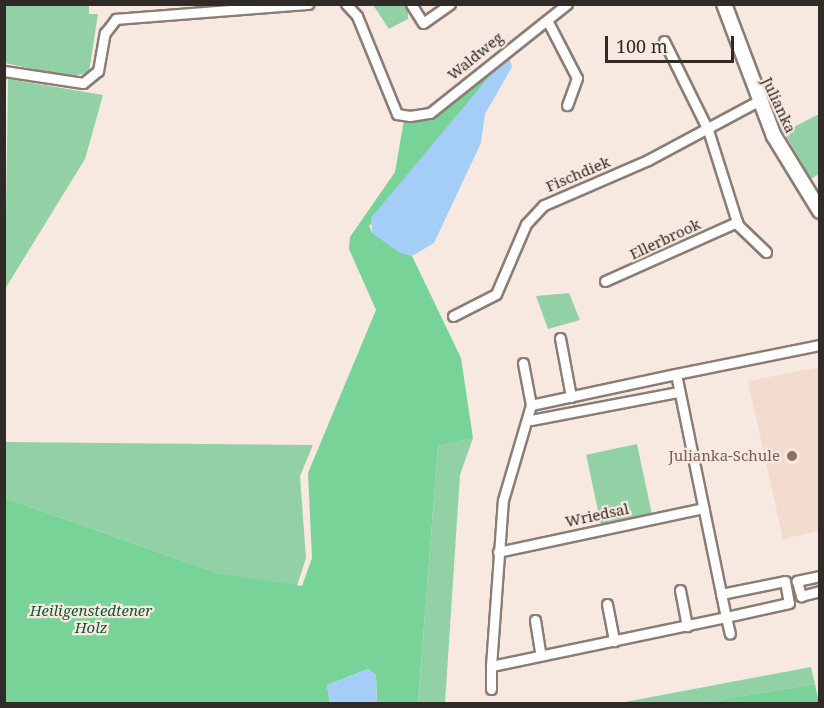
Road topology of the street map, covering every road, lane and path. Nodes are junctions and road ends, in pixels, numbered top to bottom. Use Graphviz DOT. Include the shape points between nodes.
graph roads {
  1 [pos="308,4"];
  2 [pos="346,4"];
  3 [pos="411,4"];
  4 [pos="450,4"];
  5 [pos="567,4"];
  6 [pos="724,4"];
  7 [pos="547,20"];
  8 [pos="664,41"];
  9 [pos="4,71"];
  10 [pos="758,101"];
  11 [pos="567,105"];
  12 [pos="708,130"];
  13 [pos="819,211"];
  14 [pos="737,222"];
  15 [pos="766,252"];
  16 [pos="605,280"];
  17 [pos="453,316"];
  18 [pos="560,338"];
  19 [pos="819,345"];
  20 [pos="522,363"];
  21 [pos="675,374"];
  22 [pos="678,392"];
  23 [pos="570,397"];
  24 [pos="531,405"];
  25 [pos="531,420"];
  26 [pos="703,508"];
  27 [pos="498,552"];
  28 [pos="819,576"];
  29 [pos="680,590"];
  30 [pos="819,591"];
  31 [pos="721,594"];
  32 [pos="607,604"];
  33 [pos="726,618"];
  34 [pos="535,621"];
  35 [pos="687,626"];
  36 [pos="730,634"];
  37 [pos="614,641"];
  38 [pos="542,656"];
  39 [pos="490,666"];
  40 [pos="491,689"];
  1 -- 9 [label="street" via="116,19 105,33 98,71 83,83"];
  2 -- 7 [label="street, Waldweg" via="357,16 397,114 430,113"];
  3 -- 4 [label="street" via="423,23"];
  5 -- 7 [label="street, Waldweg"];
  6 -- 10 [label="street, Julianka"];
  7 -- 11 [label="street" via="578,78"];
  8 -- 12 [label="street"];
  10 -- 12 [label="street, Fischdiek"];
  10 -- 13 [label="street, Julianka"];
  12 -- 14 [label="street"];
  12 -- 17 [label="street, Fischdiek" via="540,208 526,224 496,294"];
  14 -- 15 [label="street"];
  14 -- 16 [label="street, Ellerbrook"];
  18 -- 23 [label="street"];
  19 -- 21 [label="street"];
  20 -- 24 [label="street"];
  21 -- 22 [label="street"];
  21 -- 23 [label="street"];
  22 -- 25 [label="street"];
  22 -- 26 [label="street"];
  23 -- 24 [label="street"];
  24 -- 25 [label="street"];
  25 -- 27 [label="street" via="505,487"];
  26 -- 27 [label="street, Wriedsal"];
  26 -- 31 [label="street"];
  27 -- 39 [label="street"];
  28 -- 30 [label="street" via="797,581 801,596"];
  29 -- 35 [label="street"];
  31 -- 33 [label="street"];
  31 -- 33 [label="street" via="784,581 789,603"];
  32 -- 37 [label="street"];
  33 -- 35 [label="street"];
  33 -- 36 [label="street"];
  34 -- 38 [label="street"];
  35 -- 37 [label="street"];
  37 -- 38 [label="street"];
  38 -- 39 [label="street"];
  39 -- 40 [label="street"];
}
